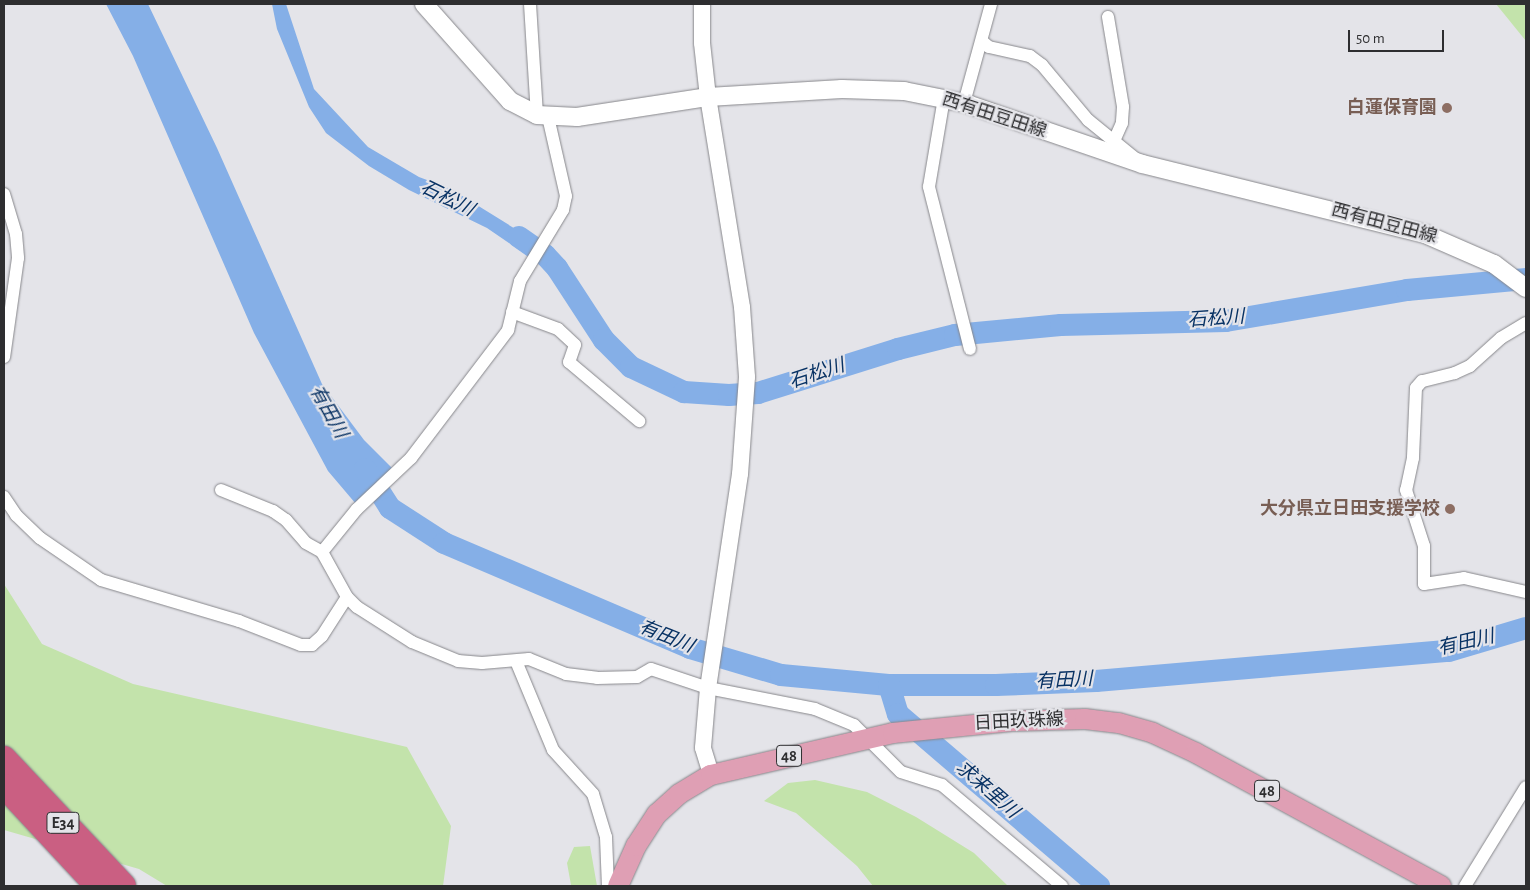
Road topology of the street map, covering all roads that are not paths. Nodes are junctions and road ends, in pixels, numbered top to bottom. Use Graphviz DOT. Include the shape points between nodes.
graph roads {
  1 [pos="424,4"];
  2 [pos="530,4"];
  3 [pos="702,4"];
  4 [pos="991,4"];
  5 [pos="1108,17"];
  6 [pos="982,41"];
  7 [pos="708,97"];
  8 [pos="944,98"];
  9 [pos="964,103"];
  10 [pos="542,116"];
  11 [pos="1114,141"];
  12 [pos="1142,164"];
  13 [pos="4,194"];
  14 [pos="1526,288"];
  15 [pos="512,312"];
  16 [pos="1526,323"];
  17 [pos="970,349"];
  18 [pos="4,357"];
  19 [pos="639,421"];
  20 [pos="221,490"];
  21 [pos="4,497"];
  22 [pos="322,552"];
  23 [pos="1526,592"];
  24 [pos="347,597"];
  25 [pos="516,661"];
  26 [pos="708,688"];
  27 [pos="868,738"];
  28 [pos="4,758"];
  29 [pos="711,774"];
  30 [pos="4,786"];
  31 [pos="1526,787"];
  32 [pos="97,886"];
  33 [pos="124,886"];
  34 [pos="608,886"];
  35 [pos="618,886"];
  36 [pos="1062,886"];
  37 [pos="1441,886"];
  38 [pos="1465,886"];
  1 -- 10 [label="main road, 西有田豆田線" via="510,101"];
  2 -- 10 [label="street"];
  3 -- 7 [label="street" via="702,43"];
  4 -- 6 [label="street"];
  5 -- 11 [label="street" via="1123,107 1122,123"];
  6 -- 9 [label="street"];
  6 -- 11 [label="street" via="989,47 1012,50 1036,60 1088,120"];
  7 -- 8 [label="main road, 西有田豆田線" via="842,89 904,91"];
  7 -- 10 [label="main road, 西有田豆田線" via="577,117"];
  7 -- 26 [label="street" via="742,307 747,377 740,474"];
  8 -- 9 [label="main road, 西有田豆田線"];
  8 -- 17 [label="street" via="929,187"];
  9 -- 12 [label="main road, 西有田豆田線"];
  10 -- 15 [label="street" via="566,196 563,210 528,265"];
  11 -- 12 [label="street"];
  12 -- 14 [label="main road, 西有田豆田線" via="1406,228 1455,244 1494,264"];
  13 -- 18 [label="street" via="16,234 18,258"];
  15 -- 19 [label="street" via="558,328 575,345 569,362"];
  15 -- 22 [label="street" via="508,330 411,458 357,509"];
  16 -- 23 [label="street" via="1501,338 1470,366 1422,381 1416,388 1413,458 1406,490 1424,546 1424,584 1464,578"];
  20 -- 22 [label="street" via="273,511 306,543"];
  21 -- 24 [label="street" via="16,515 40,538 100,580 239,621 301,645 312,645 322,636"];
  22 -- 24 [label="street"];
  24 -- 25 [label="street" via="371,617 412,642 458,661"];
  25 -- 26 [label="street" via="529,659 566,674 597,678 637,677 651,669"];
  25 -- 34 [label="street" via="553,750 593,794 606,837"];
  26 -- 27 [label="street" via="815,710 854,724"];
  26 -- 29 [label="street" via="703,748"];
  27 -- 29 [label="main road, 日田玖珠線 / 48"];
  27 -- 36 [label="street" via="901,772 942,785"];
  27 -- 37 [label="main road, 日田玖珠線 / 48" via="1014,721 1085,719 1119,723 1146,731 1196,754"];
  28 -- 33 [label="highway, E34"];
  29 -- 35 [label="main road, 日田玖珠線 / 48" via="680,794 658,814 636,846"];
  30 -- 32 [label="highway, E34"];
  31 -- 38 [label="street"];
}
